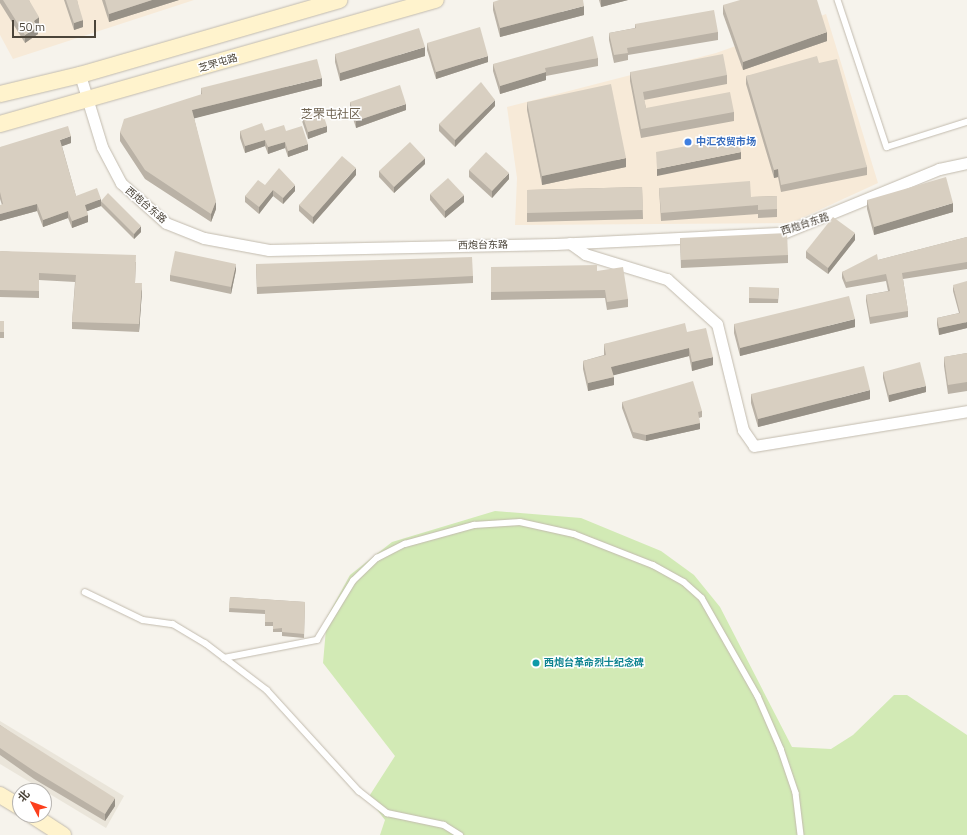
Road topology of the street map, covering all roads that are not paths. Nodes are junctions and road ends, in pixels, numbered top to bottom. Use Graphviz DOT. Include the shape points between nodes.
graph roads {
  1 [pos="339,0"];
  2 [pos="436,0"];
  3 [pos="838,0"];
  4 [pos="80,75"];
  5 [pos="0,94"];
  6 [pos="87,101"];
  7 [pos="967,122"];
  8 [pos="0,124"];
  9 [pos="967,163"];
  10 [pos="570,243"];
  11 [pos="967,411"];
  12 [pos="85,592"];
  13 [pos="224,658"];
  14 [pos="0,795"];
  15 [pos="12,803"];
  16 [pos="44,823"];
  17 [pos="63,835"];
  18 [pos="460,835"];
  19 [pos="802,835"];
  1 -- 4 [label="main road"];
  2 -- 6 [label="main road, 芝罘屯路"];
  3 -- 7 [label="lane" via="887,147"];
  4 -- 5 [label="main road"];
  4 -- 6 [label="street, 西炮台东路"];
  6 -- 8 [label="main road, 芝罘屯路"];
  6 -- 10 [label="street, 西炮台东路" via="102,147 121,183 166,223 204,238 269,250"];
  9 -- 10 [label="street, 西炮台东路" via="939,169 783,233"];
  10 -- 11 [label="street" via="585,254 667,279 717,324 743,430 754,446"];
  12 -- 13 [label="lane" via="143,620 173,624"];
  13 -- 18 [label="lane" via="267,690 359,791 387,813 444,825"];
  13 -- 19 [label="lane" via="317,640 353,581 377,558 405,544 474,525 520,522 574,534 654,565 684,582 702,598 758,696 781,750 796,793"];
  14 -- 15 [label="main road"];
  16 -- 17 [label="main road"];
}
